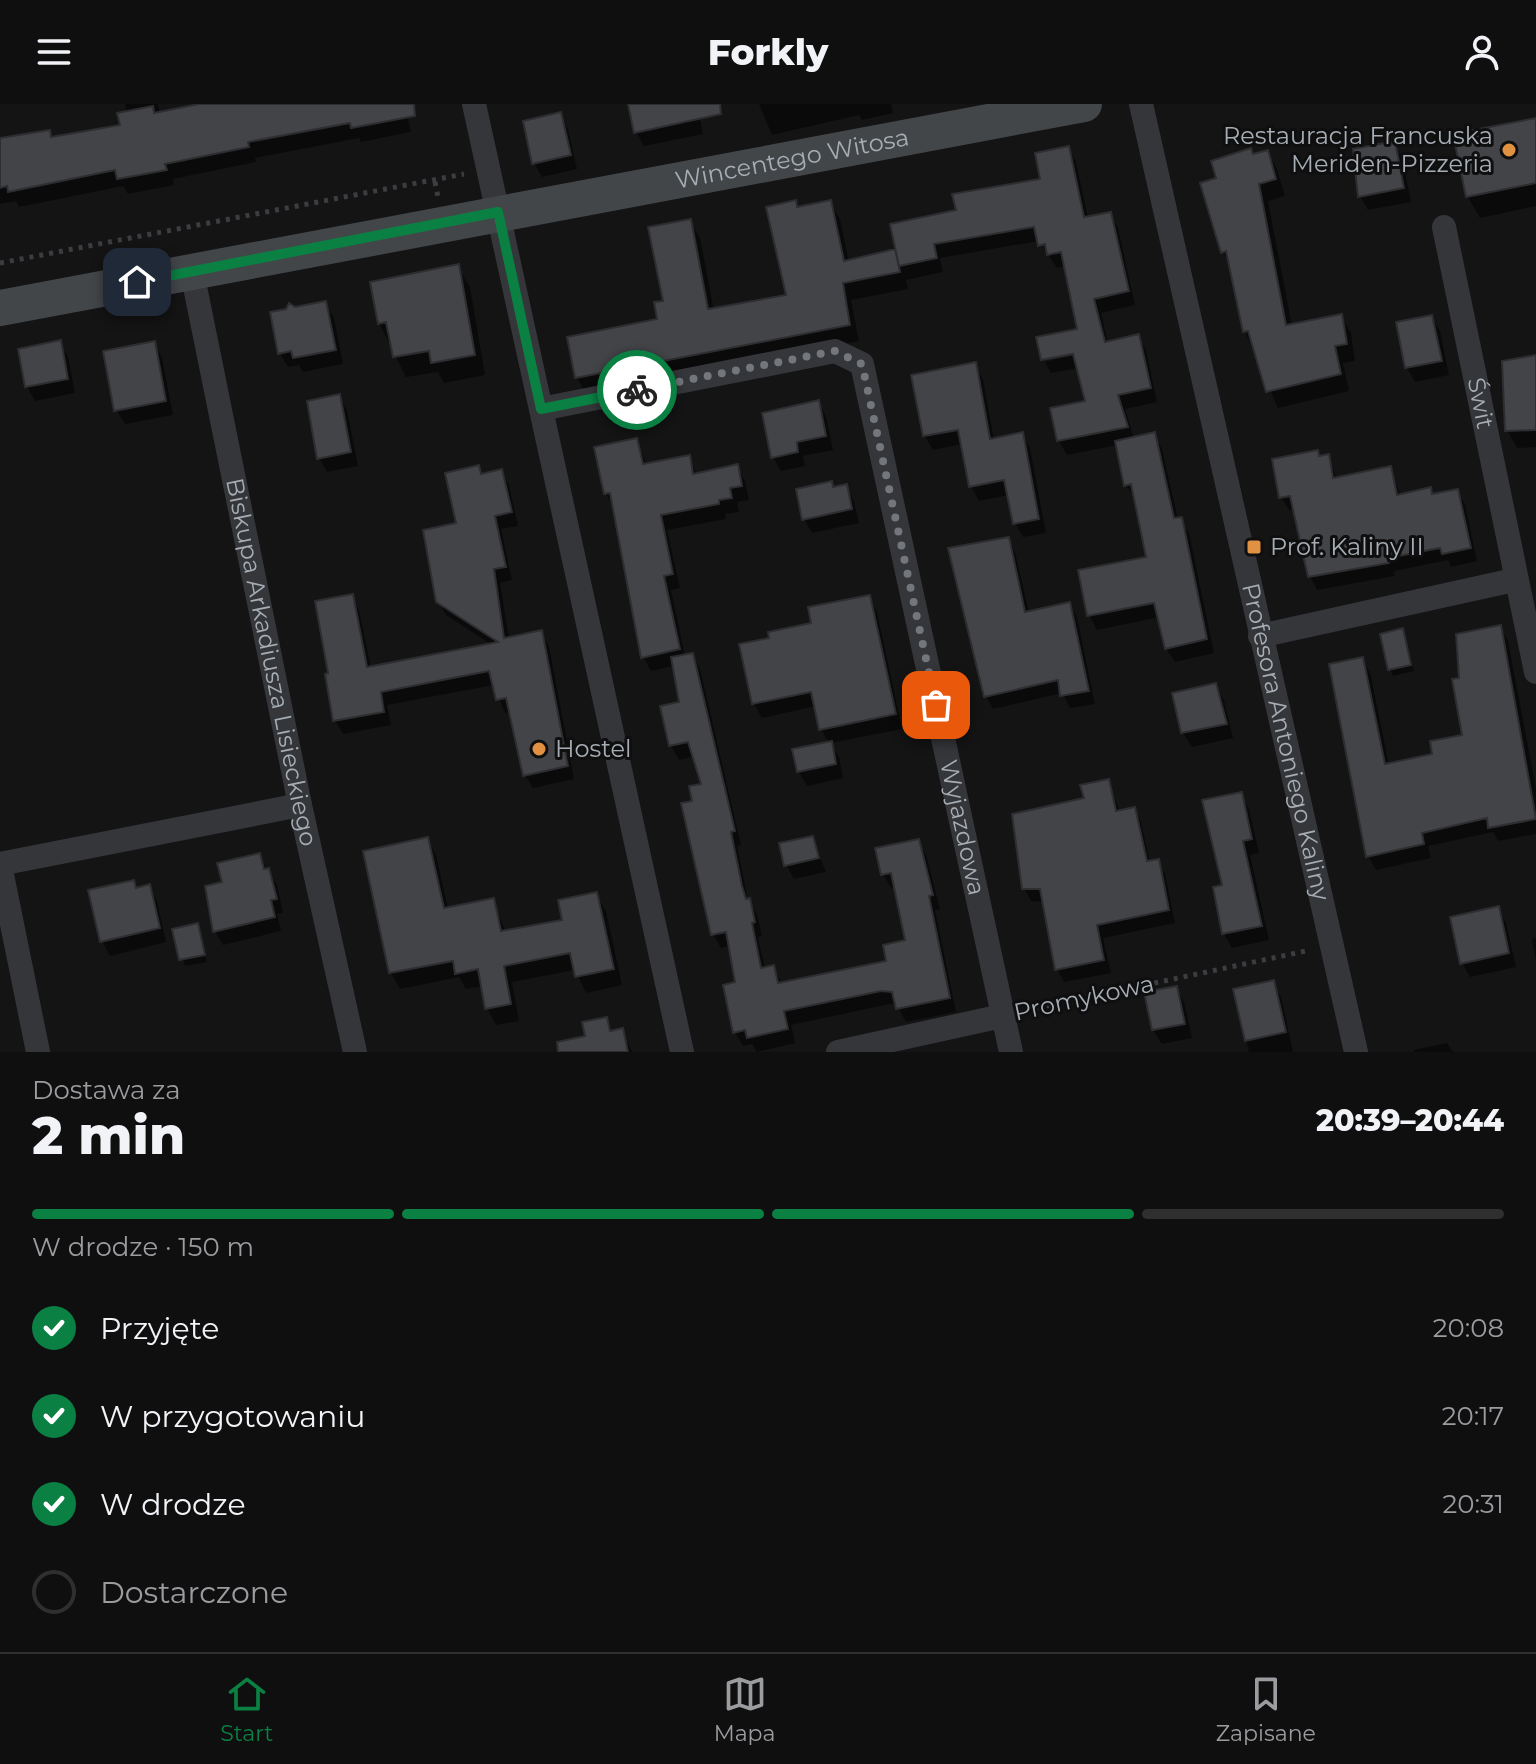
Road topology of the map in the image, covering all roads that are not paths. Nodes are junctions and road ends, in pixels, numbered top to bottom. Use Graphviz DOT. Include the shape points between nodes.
graph roads {
  1 [pos="474,104"];
  2 [pos="1084,104"];
  3 [pos="1141,104"];
  4 [pos="498,212"];
  5 [pos="1444,227"];
  6 [pos="192,272"];
  7 [pos="0,308"];
  8 [pos="541,409"];
  9 [pos="1514,580"];
  10 [pos="1260,636"];
  11 [pos="1536,672"];
  12 [pos="300,805"];
  13 [pos="0,865"];
  14 [pos="1002,1016"];
  15 [pos="38,1052"];
  16 [pos="355,1052"];
  17 [pos="682,1052"];
  18 [pos="838,1052"];
  19 [pos="1011,1052"];
  20 [pos="1356,1052"];
  1 -- 4 [label="street"];
  2 -- 4 [label="street, Wincentego Witosa"];
  3 -- 10 [label="street, Profesora Antoniego Kaliny"];
  4 -- 6 [label="street, Wincentego Witosa"];
  4 -- 8 [label="street"];
  5 -- 9 [label="street, Świt"];
  6 -- 7 [label="street, Wincentego Witosa"];
  6 -- 12 [label="street, Biskupa Arkadiusza Lisieckiego"];
  8 -- 14 [label="street, Wyjazdowa" via="835,351 862,364"];
  8 -- 17 [label="street"];
  9 -- 10 [label="street"];
  9 -- 11 [label="street, Świt"];
  10 -- 20 [label="street, Profesora Antoniego Kaliny"];
  12 -- 13 [label="street"];
  12 -- 16 [label="street, Biskupa Arkadiusza Lisieckiego"];
  13 -- 15 [label="street"];
  14 -- 18 [label="street, Promykowa"];
  14 -- 19 [label="street, Wyjazdowa"];
}
